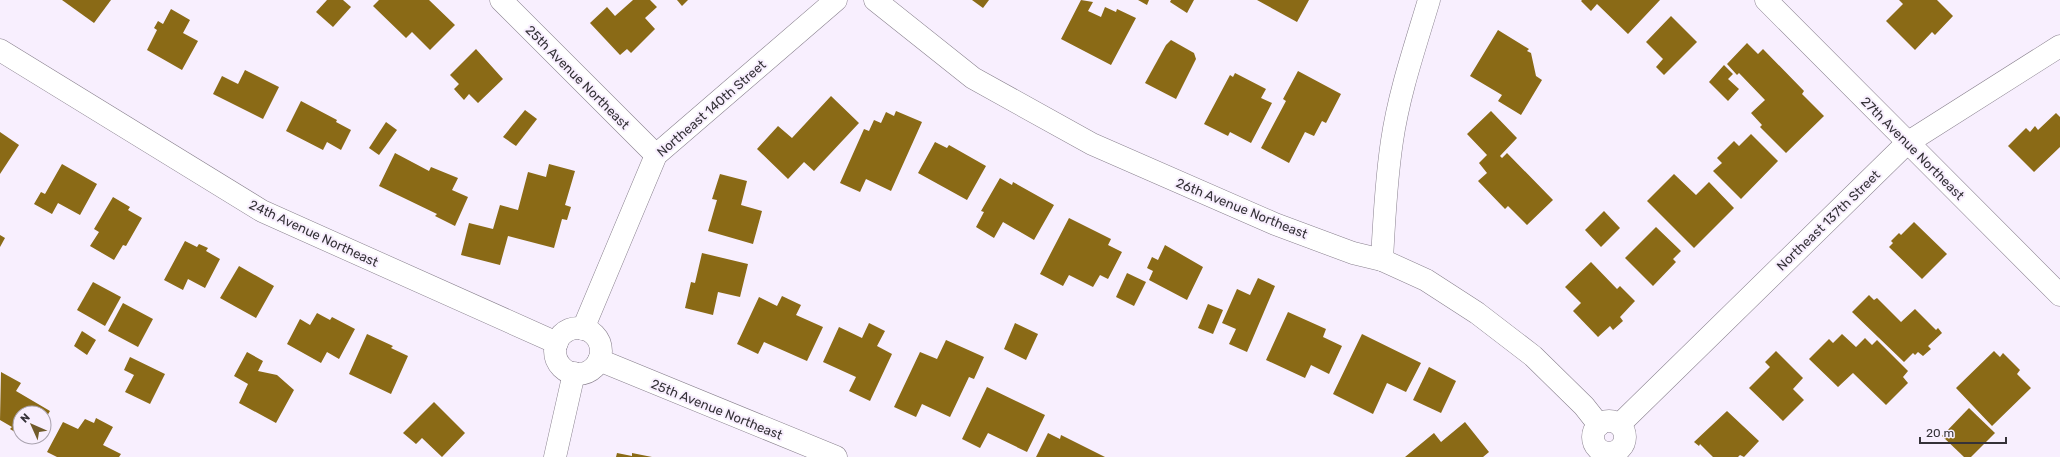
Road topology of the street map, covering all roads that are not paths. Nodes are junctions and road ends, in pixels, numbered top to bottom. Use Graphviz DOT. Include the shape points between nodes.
graph roads {
  1 [pos="501,0"];
  2 [pos="836,0"];
  3 [pos="875,0"];
  4 [pos="1429,0"];
  5 [pos="1766,0"];
  6 [pos="2060,46"];
  7 [pos="0,50"];
  8 [pos="1907,143"];
  9 [pos="656,155"];
  10 [pos="1382,260"];
  11 [pos="2060,295"];
  12 [pos="583,329"];
  13 [pos="557,343"];
  14 [pos="599,360"];
  15 [pos="574,373"];
  16 [pos="1609,424"];
  17 [pos="1591,452"];
  18 [pos="1623,453"];
  19 [pos="555,457"];
  20 [pos="836,457"];
  1 -- 9 [label="street, 25th Avenue Northeast"];
  2 -- 9 [label="street, Northeast 140th Street"];
  3 -- 10 [label="street, 26th Avenue Northeast" via="974,78 1041,118 1092,144 1275,224 1352,253"];
  4 -- 10 [label="street" via="1404,84 1392,141"];
  5 -- 8 [label="street, 27th Avenue Northeast"];
  6 -- 8 [label="street, Northeast 137th Street"];
  7 -- 13 [label="street, 24th Avenue Northeast" via="262,211"];
  8 -- 11 [label="street, 27th Avenue Northeast"];
  8 -- 16 [label="street, Northeast 137th Street"];
  9 -- 12 [label="street, Northeast 140th Street"];
  10 -- 16 [label="street, 26th Avenue Northeast" via="1426,280 1503,332 1533,356 1584,406"];
  12 -- 13 [label="street" via="569,330"];
  12 -- 14 [label="street" via="600,342"];
  13 -- 15 [label="street" via="558,362 563,368"];
  14 -- 15 [label="street" via="592,370"];
  14 -- 20 [label="street, 25th Avenue Northeast"];
  15 -- 19 [label="street"];
  16 -- 17 [label="street" via="1593,436"];
  16 -- 18 [label="street" via="1623,428"];
  17 -- 18 [label="street"];
}
